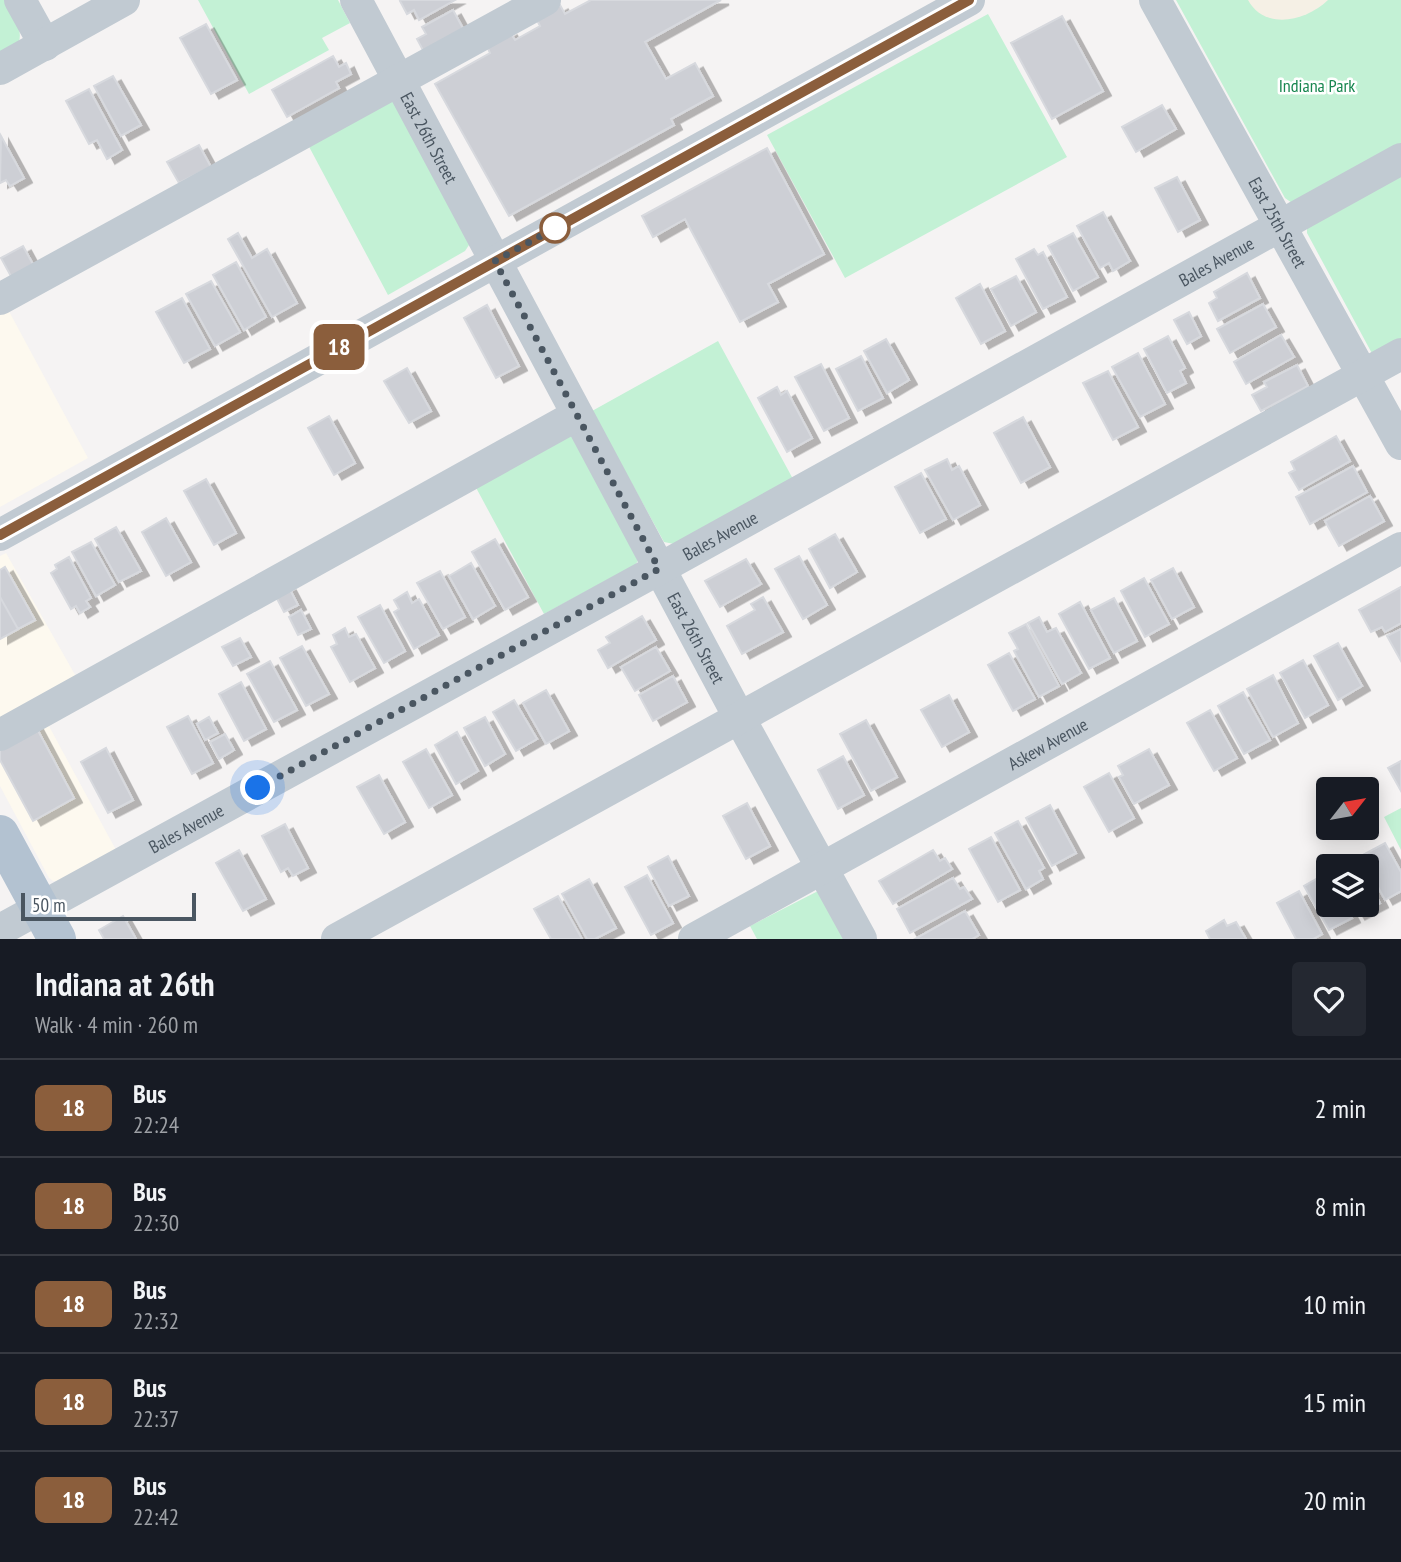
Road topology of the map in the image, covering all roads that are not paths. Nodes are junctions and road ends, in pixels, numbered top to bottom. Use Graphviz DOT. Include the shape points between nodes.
graph roads {
  1 [pos="20,0"];
  2 [pos="124,0"];
  3 [pos="356,0"];
  4 [pos="545,0"];
  5 [pos="969,0"];
  6 [pos="1155,0"];
  7 [pos="45,45"];
  8 [pos="0,69"];
  9 [pos="399,80"];
  10 [pos="1401,159"];
  11 [pos="1280,226"];
  12 [pos="495,261"];
  13 [pos="0,299"];
  14 [pos="1401,354"];
  15 [pos="1364,374"];
  16 [pos="577,415"];
  17 [pos="1401,444"];
  18 [pos="0,535"];
  19 [pos="1401,548"];
  20 [pos="659,569"];
  21 [pos="740,719"];
  22 [pos="0,735"];
  23 [pos="0,834"];
  24 [pos="822,868"];
  25 [pos="49,923"];
  26 [pos="0,929"];
  27 [pos="337,939"];
  28 [pos="694,939"];
  29 [pos="861,939"];
  1 -- 7 [label="street"];
  2 -- 7 [label="street"];
  3 -- 9 [label="street, East 26th Street"];
  4 -- 9 [label="street"];
  5 -- 12 [label="street"];
  6 -- 11 [label="street, East 25th Street"];
  7 -- 8 [label="street"];
  9 -- 12 [label="street, East 26th Street"];
  9 -- 13 [label="street"];
  10 -- 11 [label="street, Bales Avenue"];
  11 -- 15 [label="street, East 25th Street"];
  11 -- 20 [label="street, Bales Avenue"];
  12 -- 16 [label="street, East 26th Street"];
  12 -- 18 [label="street"];
  14 -- 15 [label="street"];
  15 -- 17 [label="street, East 25th Street"];
  15 -- 21 [label="street"];
  16 -- 20 [label="street, East 26th Street"];
  16 -- 22 [label="street"];
  19 -- 24 [label="street, Askew Avenue"];
  20 -- 21 [label="street, East 26th Street"];
  20 -- 25 [label="street, Bales Avenue"];
  21 -- 24 [label="street, East 26th Street"];
  21 -- 27 [label="street"];
  23 -- 25 [label="main road"];
  24 -- 28 [label="street, Askew Avenue"];
  24 -- 29 [label="street, East 26th Street"];
  25 -- 26 [label="street, Bales Avenue"];
}
